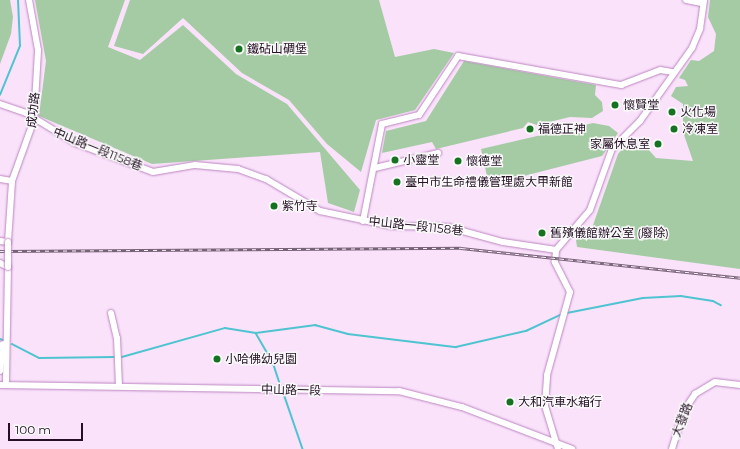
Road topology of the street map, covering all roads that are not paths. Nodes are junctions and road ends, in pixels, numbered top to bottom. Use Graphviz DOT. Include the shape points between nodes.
graph roads {
  1 [pos="29,0"];
  2 [pos="686,0"];
  3 [pos="702,2"];
  4 [pos="672,72"];
  5 [pos="0,104"];
  6 [pos="34,120"];
  7 [pos="438,153"];
  8 [pos="375,168"];
  9 [pos="0,179"];
  10 [pos="12,181"];
  11 [pos="362,220"];
  12 [pos="0,241"];
  13 [pos="8,242"];
  14 [pos="556,250"];
  15 [pos="0,263"];
  16 [pos="8,267"];
  17 [pos="111,313"];
  18 [pos="6,331"];
  19 [pos="0,371"];
  20 [pos="3,385"];
  21 [pos="740,385"];
  22 [pos="119,386"];
  23 [pos="558,446"];
  24 [pos="572,449"];
  25 [pos="672,449"];
  1 -- 6 [label="street, 成功路" via="38,50"];
  2 -- 3 [label="street"];
  3 -- 4 [label="street" via="700,29 692,48"];
  4 -- 8 [label="street" via="660,70 620,84 458,56 419,115 382,124"];
  4 -- 14 [label="street" via="640,121 612,149 587,215"];
  5 -- 6 [label="street, 中山路一段1158巷" via="26,113"];
  6 -- 10 [label="street, 成功路"];
  6 -- 11 [label="street, 中山路一段1158巷" via="75,143 153,172 195,165 238,169 266,179 320,211"];
  7 -- 8 [label="street"];
  8 -- 11 [label="street"];
  9 -- 10 [label="street"];
  10 -- 13 [label="street, 成功路"];
  11 -- 14 [label="street, 中山路一段1158巷" via="391,226 448,228"];
  12 -- 13 [label="street"];
  13 -- 16 [label="street, 成功路, bridge"];
  14 -- 23 [label="street" via="555,262 570,292 566,314 547,375 545,406"];
  15 -- 16 [label="street"];
  16 -- 18 [label="street"];
  17 -- 22 [label="street" via="117,338"];
  18 -- 19 [label="street"];
  18 -- 20 [label="street"];
  20 -- 22 [label="street, 中山路一段"];
  21 -- 25 [label="street, 大發路" via="716,382 695,394 683,412"];
  22 -- 23 [label="street, 中山路一段" via="399,391 462,407"];
  23 -- 24 [label="street, 中山路一段"];
}
